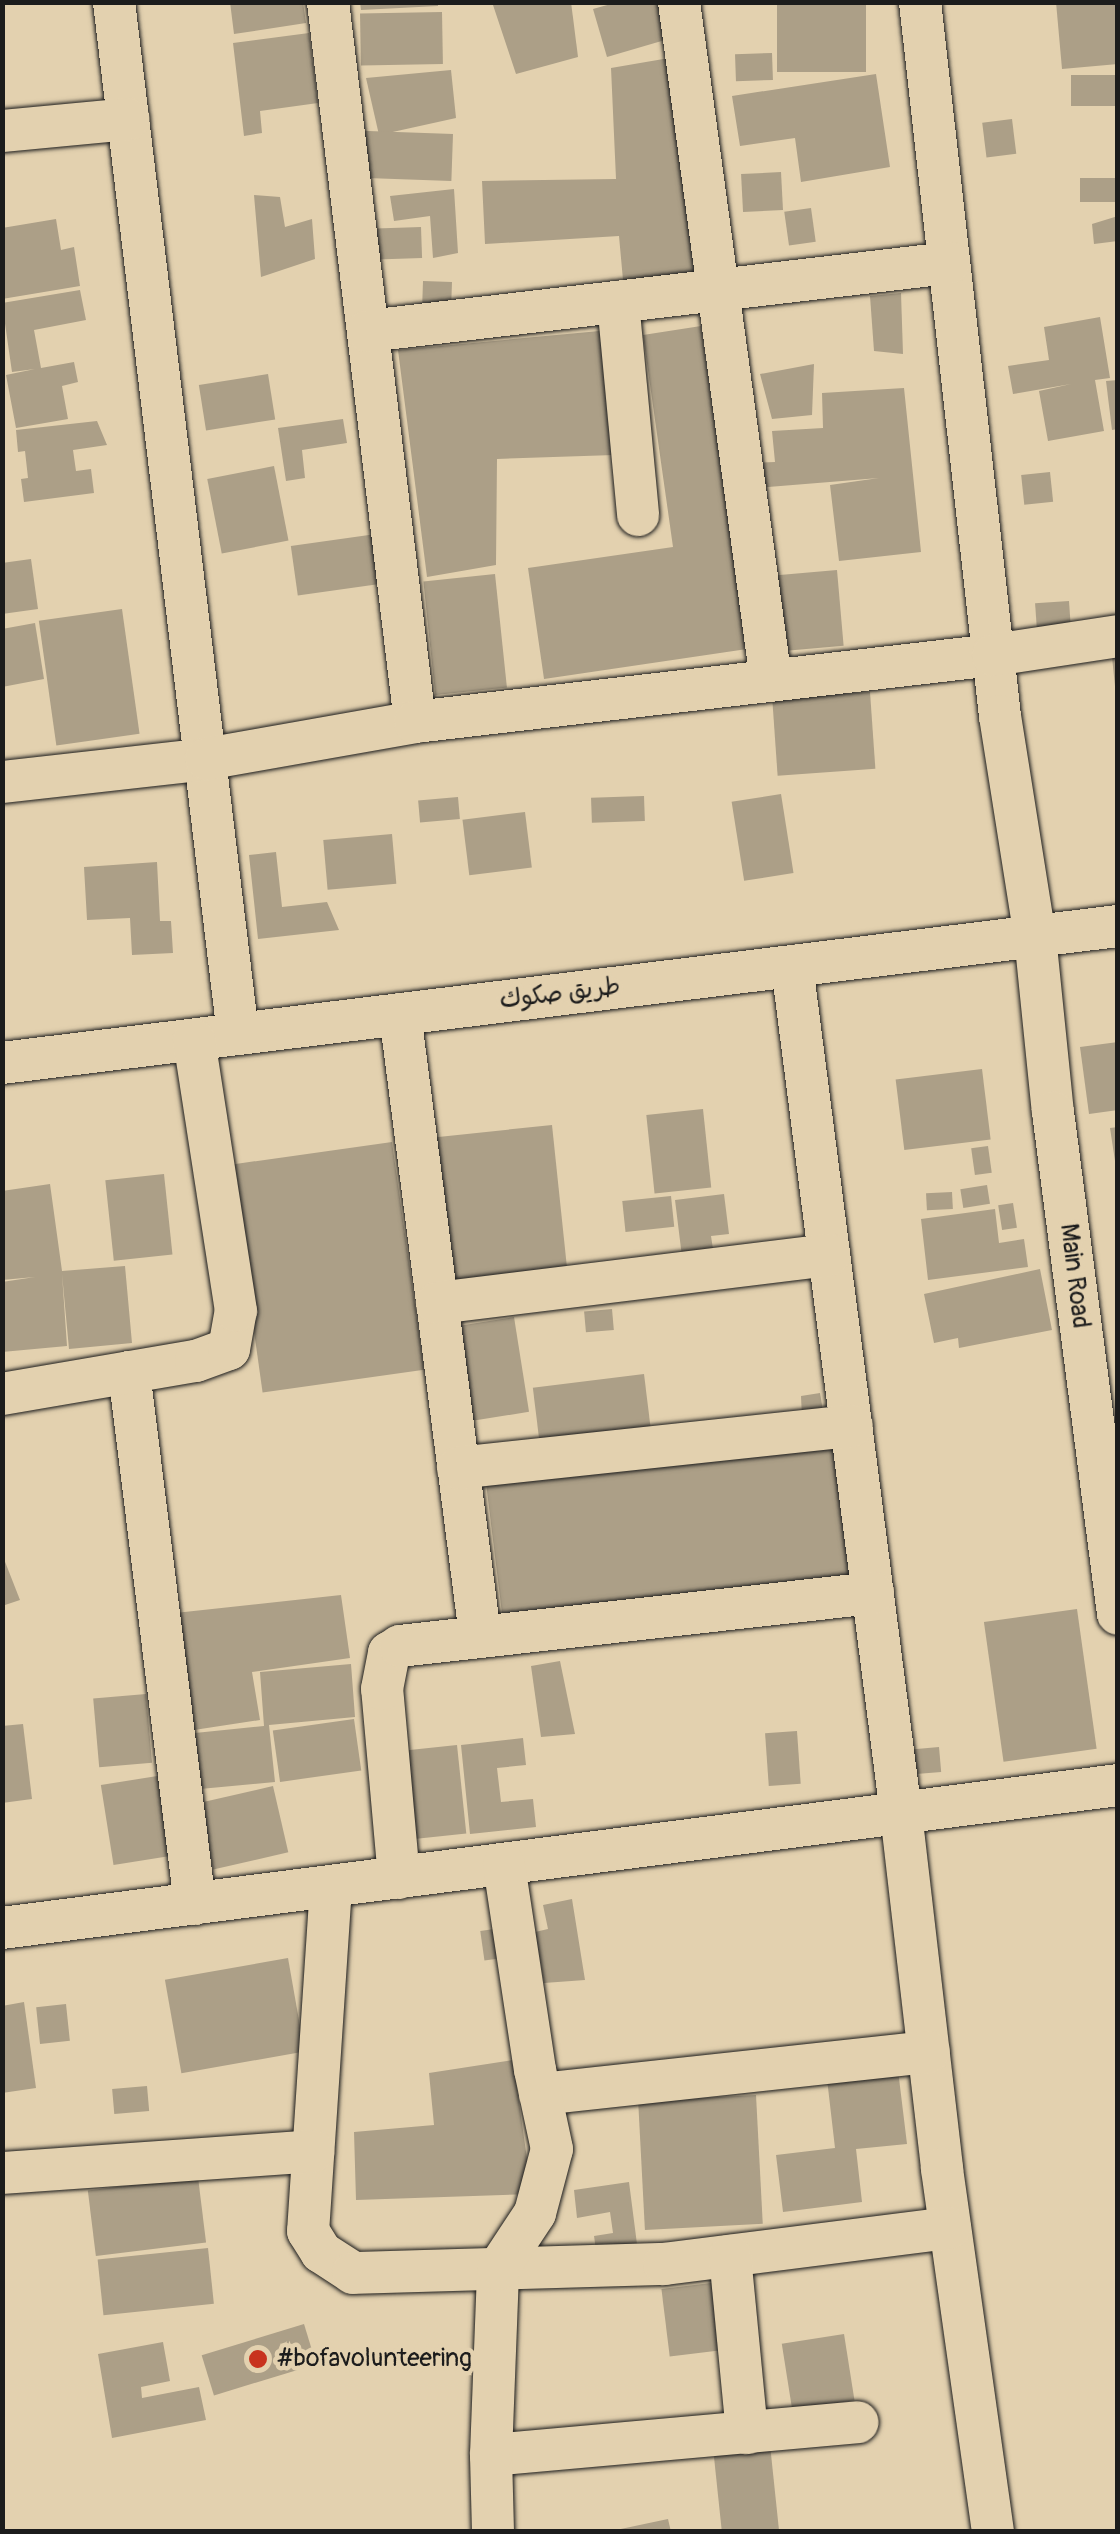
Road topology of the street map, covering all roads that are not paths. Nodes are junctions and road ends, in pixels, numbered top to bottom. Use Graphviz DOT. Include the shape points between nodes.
graph roads {
  1 [pos="114,2"];
  2 [pos="328,2"];
  3 [pos="679,2"];
  4 [pos="920,2"];
  5 [pos="128,119"];
  6 [pos="2,131"];
  7 [pos="949,263"];
  8 [pos="716,290"];
  9 [pos="618,302"];
  10 [pos="368,331"];
  11 [pos="638,514"];
  12 [pos="1118,636"];
  13 [pos="993,655"];
  14 [pos="771,681"];
  15 [pos="415,722"];
  16 [pos="206,759"];
  17 [pos="2,782"];
  18 [pos="1118,926"];
  19 [pos="1035,936"];
  20 [pos="792,966"];
  21 [pos="400,1014"];
  22 [pos="238,1034"];
  23 [pos="194,1040"];
  24 [pos="2,1063"];
  25 [pos="829,1255"];
  26 [pos="437,1304"];
  27 [pos="129,1372"];
  28 [pos="2,1394"];
  29 [pos="852,1426"];
  30 [pos="458,1468"];
  31 [pos="872,1593"];
  32 [pos="1118,1614"];
  33 [pos="480,1635"];
  34 [pos="1118,1785"];
  35 [pos="901,1812"];
  36 [pos="504,1864"];
  37 [pos="399,1878"];
  38 [pos="331,1886"];
  39 [pos="195,1904"];
  40 [pos="2,1928"];
  41 [pos="929,2052"];
  42 [pos="540,2094"];
  43 [pos="313,2150"];
  44 [pos="2,2174"];
  45 [pos="950,2228"];
  46 [pos="730,2256"];
  47 [pos="498,2269"];
  48 [pos="858,2422"];
  49 [pos="747,2433"];
  50 [pos="491,2455"];
  51 [pos="493,2532"];
  52 [pos="993,2532"];
  1 -- 5 [label="street"];
  2 -- 10 [label="street"];
  3 -- 8 [label="street"];
  4 -- 7 [label="street, Main Road"];
  5 -- 6 [label="street"];
  5 -- 16 [label="street"];
  7 -- 8 [label="street"];
  7 -- 13 [label="street, Main Road"];
  8 -- 9 [label="street"];
  8 -- 14 [label="street"];
  9 -- 10 [label="street"];
  9 -- 11 [label="street"];
  10 -- 15 [label="street"];
  12 -- 13 [label="street"];
  13 -- 14 [label="street"];
  13 -- 19 [label="street, Main Road"];
  14 -- 15 [label="street"];
  15 -- 16 [label="street"];
  16 -- 17 [label="street"];
  16 -- 22 [label="street"];
  18 -- 19 [label="street, طريق صكوك"];
  19 -- 20 [label="street, طريق صكوك"];
  19 -- 32 [label="street, Main Road"];
  20 -- 21 [label="street, طريق صكوك"];
  20 -- 25 [label="street"];
  21 -- 22 [label="street, طريق صكوك"];
  21 -- 26 [label="street"];
  22 -- 23 [label="street, طريق صكوك"];
  23 -- 24 [label="street, طريق صكوك"];
  23 -- 27 [label="street" via="236,1311 234,1338 217,1356"];
  25 -- 26 [label="street"];
  25 -- 29 [label="street"];
  26 -- 30 [label="street"];
  27 -- 28 [label="street"];
  27 -- 39 [label="street"];
  29 -- 30 [label="street"];
  29 -- 31 [label="street"];
  30 -- 33 [label="street"];
  31 -- 33 [label="street"];
  31 -- 35 [label="street"];
  33 -- 37 [label="street" via="400,1646 384,1666"];
  34 -- 35 [label="street"];
  35 -- 36 [label="street"];
  35 -- 41 [label="street"];
  36 -- 37 [label="street"];
  36 -- 42 [label="street"];
  37 -- 38 [label="street"];
  38 -- 39 [label="street"];
  38 -- 43 [label="street"];
  39 -- 40 [label="street"];
  41 -- 42 [label="street"];
  41 -- 45 [label="street"];
  42 -- 47 [label="street" via="552,2149 534,2213"];
  43 -- 44 [label="street"];
  43 -- 47 [label="street" via="308,2232 321,2252 353,2273"];
  45 -- 46 [label="street"];
  45 -- 52 [label="street"];
  46 -- 47 [label="street"];
  46 -- 49 [label="street"];
  47 -- 50 [label="street"];
  48 -- 49 [label="street"];
  49 -- 50 [label="street"];
  50 -- 51 [label="street"];
}
